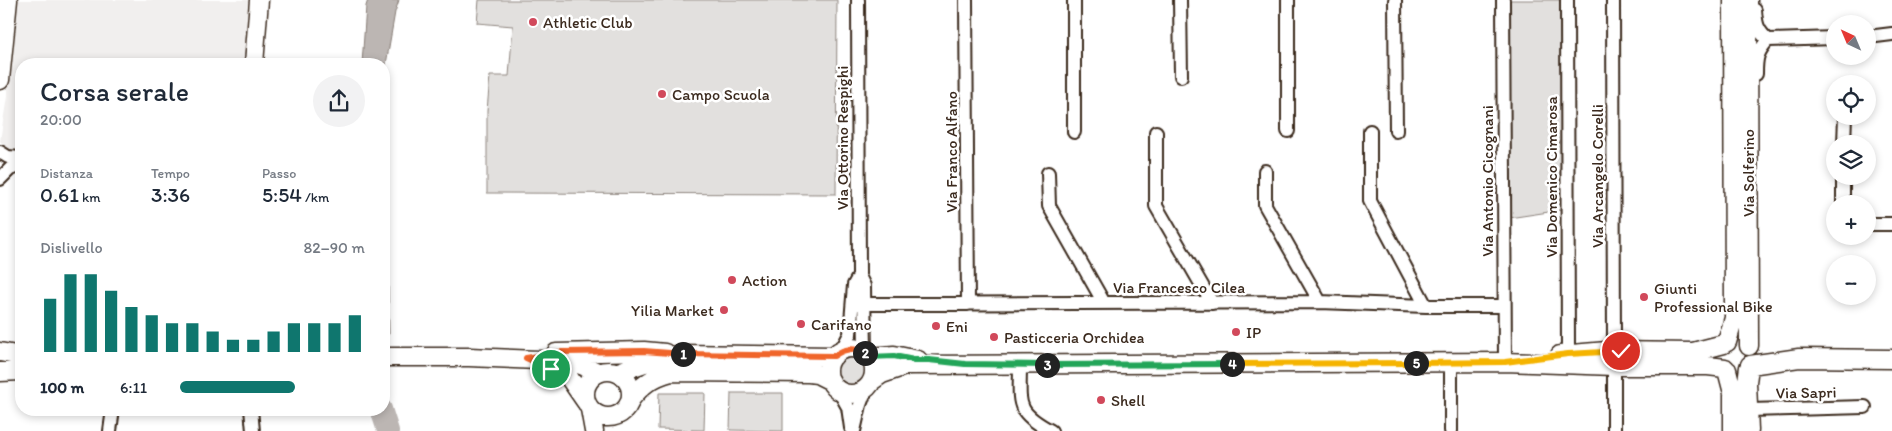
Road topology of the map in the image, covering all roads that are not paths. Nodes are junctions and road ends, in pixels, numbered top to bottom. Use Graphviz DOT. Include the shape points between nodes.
graph roads {
  1 [pos="8,0"];
  2 [pos="259,0"];
  3 [pos="858,0"];
  4 [pos="966,0"];
  5 [pos="1074,0"];
  6 [pos="1180,0"];
  7 [pos="1288,0"];
  8 [pos="1395,0"];
  9 [pos="1502,0"];
  10 [pos="1567,0"];
  11 [pos="1613,0"];
  12 [pos="1733,0"];
  13 [pos="1748,0"];
  14 [pos="1756,0"];
  15 [pos="1892,34"];
  16 [pos="1876,35"];
  17 [pos="1826,38"];
  18 [pos="1768,40"];
  19 [pos="2,57"];
  20 [pos="254,58"];
  21 [pos="1181,76"];
  22 [pos="0,80"];
  23 [pos="1396,130"];
  24 [pos="1288,131"];
  25 [pos="1370,131"];
  26 [pos="1074,132"];
  27 [pos="1156,132"];
  28 [pos="1747,135"];
  29 [pos="0,152"];
  30 [pos="15,158"];
  31 [pos="15,167"];
  32 [pos="1265,171"];
  33 [pos="1048,172"];
  34 [pos="0,179"];
  35 [pos="1876,224"];
  36 [pos="1892,224"];
  37 [pos="1320,302"];
  38 [pos="859,303"];
  39 [pos="1104,303"];
  40 [pos="968,304"];
  41 [pos="1212,304"];
  42 [pos="1426,306"];
  43 [pos="1504,306"];
  44 [pos="1726,344"];
  45 [pos="1750,346"];
  46 [pos="0,352"];
  47 [pos="680,354"];
  48 [pos="838,354"];
  49 [pos="1568,354"];
  50 [pos="15,355"];
  51 [pos="867,355"];
  52 [pos="390,357"];
  53 [pos="526,358"];
  54 [pos="1799,358"];
  55 [pos="1892,358"];
  56 [pos="1614,359"];
  57 [pos="1451,362"];
  58 [pos="1505,362"];
  59 [pos="965,364"];
  60 [pos="1020,365"];
  61 [pos="1750,366"];
  62 [pos="1726,369"];
  63 [pos="15,371"];
  64 [pos="0,372"];
  65 [pos="598,372"];
  66 [pos="618,372"];
  67 [pos="869,385"];
  68 [pos="835,386"];
  69 [pos="630,400"];
  70 [pos="588,405"];
  71 [pos="1865,407"];
  72 [pos="1749,410"];
  73 [pos="617,415"];
  74 [pos="112,416"];
  75 [pos="251,416"];
  76 [pos="110,431"];
  77 [pos="252,431"];
  78 [pos="594,431"];
  79 [pos="606,431"];
  80 [pos="853,431"];
  81 [pos="1051,431"];
  82 [pos="1450,431"];
  83 [pos="1614,431"];
  84 [pos="1733,431"];
  85 [pos="1749,431"];
  1 -- 19 [label="main road"];
  2 -- 20 [label="main road"];
  3 -- 38 [label="street, Via Ottorino Respighi" via="859,276 854,285"];
  4 -- 40 [label="street, Via Franco Alfano"];
  5 -- 26 [label="street"];
  6 -- 21 [label="street"];
  7 -- 24 [label="street"];
  8 -- 23 [label="street"];
  9 -- 43 [label="street, Via Antonio Cicognani"];
  10 -- 49 [label="street, Via Domenico Cimarosa"];
  11 -- 56 [label="street, Via Arcangelo Corelli"];
  12 -- 44 [label="main road, Via Solferino" via="1734,318"];
  13 -- 28 [label="main road, Via Solferino"];
  14 -- 18 [label="street" via="1756,23"];
  15 -- 16 [label="street"];
  17 -- 18 [label="street"];
  18 -- 28 [label="street" via="1756,60 1756,111"];
  19 -- 22 [label="main road"];
  25 -- 42 [label="street" via="1370,202"];
  27 -- 41 [label="street" via="1156,206"];
  28 -- 45 [label="main road, Via Solferino"];
  29 -- 30 [label="street"];
  31 -- 34 [label="street"];
  32 -- 37 [label="street" via="1265,205"];
  33 -- 39 [label="street" via="1049,206"];
  35 -- 36 [label="street"];
  37 -- 41 [label="street, Via Francesco Cilea"];
  37 -- 42 [label="street, Via Francesco Cilea"];
  38 -- 40 [label="street, Via Francesco Cilea"];
  38 -- 48 [label="street, Via Ottorino Respighi" via="850,334"];
  38 -- 51 [label="street, Via Ottorino Respighi"];
  39 -- 40 [label="street, Via Francesco Cilea"];
  39 -- 41 [label="street, Via Francesco Cilea"];
  42 -- 43 [label="street, Via Francesco Cilea"];
  43 -- 58 [label="street, Via Antonio Cicognani"];
  44 -- 45 [label="main road" via="1731,340 1741,340"];
  44 -- 56 [label="main road" via="1693,352"];
  44 -- 62 [label="main road, Via Solferino" via="1720,356"];
  45 -- 54 [label="main road"];
  45 -- 61 [label="main road, Via Solferino" via="1753,356"];
  46 -- 50 [label="main road"];
  47 -- 48 [label="main road"];
  47 -- 53 [label="main road" via="562,352"];
  47 -- 66 [label="main road"];
  48 -- 51 [label="main road" via="853,349"];
  48 -- 68 [label="main road" via="829,368"];
  49 -- 56 [label="main road"];
  49 -- 58 [label="main road"];
  51 -- 59 [label="main road"];
  51 -- 67 [label="main road" via="874,369"];
  52 -- 53 [label="main road"];
  53 -- 65 [label="main road" via="576,363"];
  53 -- 70 [label="main road" via="568,376"];
  54 -- 55 [label="main road"];
  54 -- 61 [label="main road"];
  56 -- 58 [label="main road"];
  56 -- 62 [label="main road"];
  56 -- 83 [label="street, Via Arcangelo Corelli"];
  57 -- 58 [label="main road"];
  57 -- 60 [label="main road"];
  57 -- 82 [label="street"];
  59 -- 60 [label="main road"];
  59 -- 67 [label="main road" via="908,365 882,374"];
  60 -- 81 [label="street" via="1020,402 1025,413"];
  61 -- 62 [label="main road" via="1737,373"];
  61 -- 72 [label="main road, Via Solferino"];
  62 -- 84 [label="main road, Via Solferino" via="1733,393"];
  63 -- 64 [label="main road"];
  65 -- 66 [label="main road"];
  65 -- 70 [label="main road" via="588,381 584,395"];
  66 -- 69 [label="main road" via="630,384"];
  67 -- 68 [label="main road" via="853,394"];
  67 -- 80 [label="street"];
  68 -- 69 [label="main road" via="817,374 809,373 671,372 660,374 641,386"];
  68 -- 80 [label="street" via="848,407"];
  69 -- 73 [label="main road"];
  70 -- 73 [label="main road" via="602,416"];
  70 -- 78 [label="main road"];
  71 -- 72 [label="street, Via Sapri"];
  72 -- 85 [label="main road, Via Solferino"];
  73 -- 79 [label="main road"];
  74 -- 76 [label="street"];
  75 -- 77 [label="street"];
}
